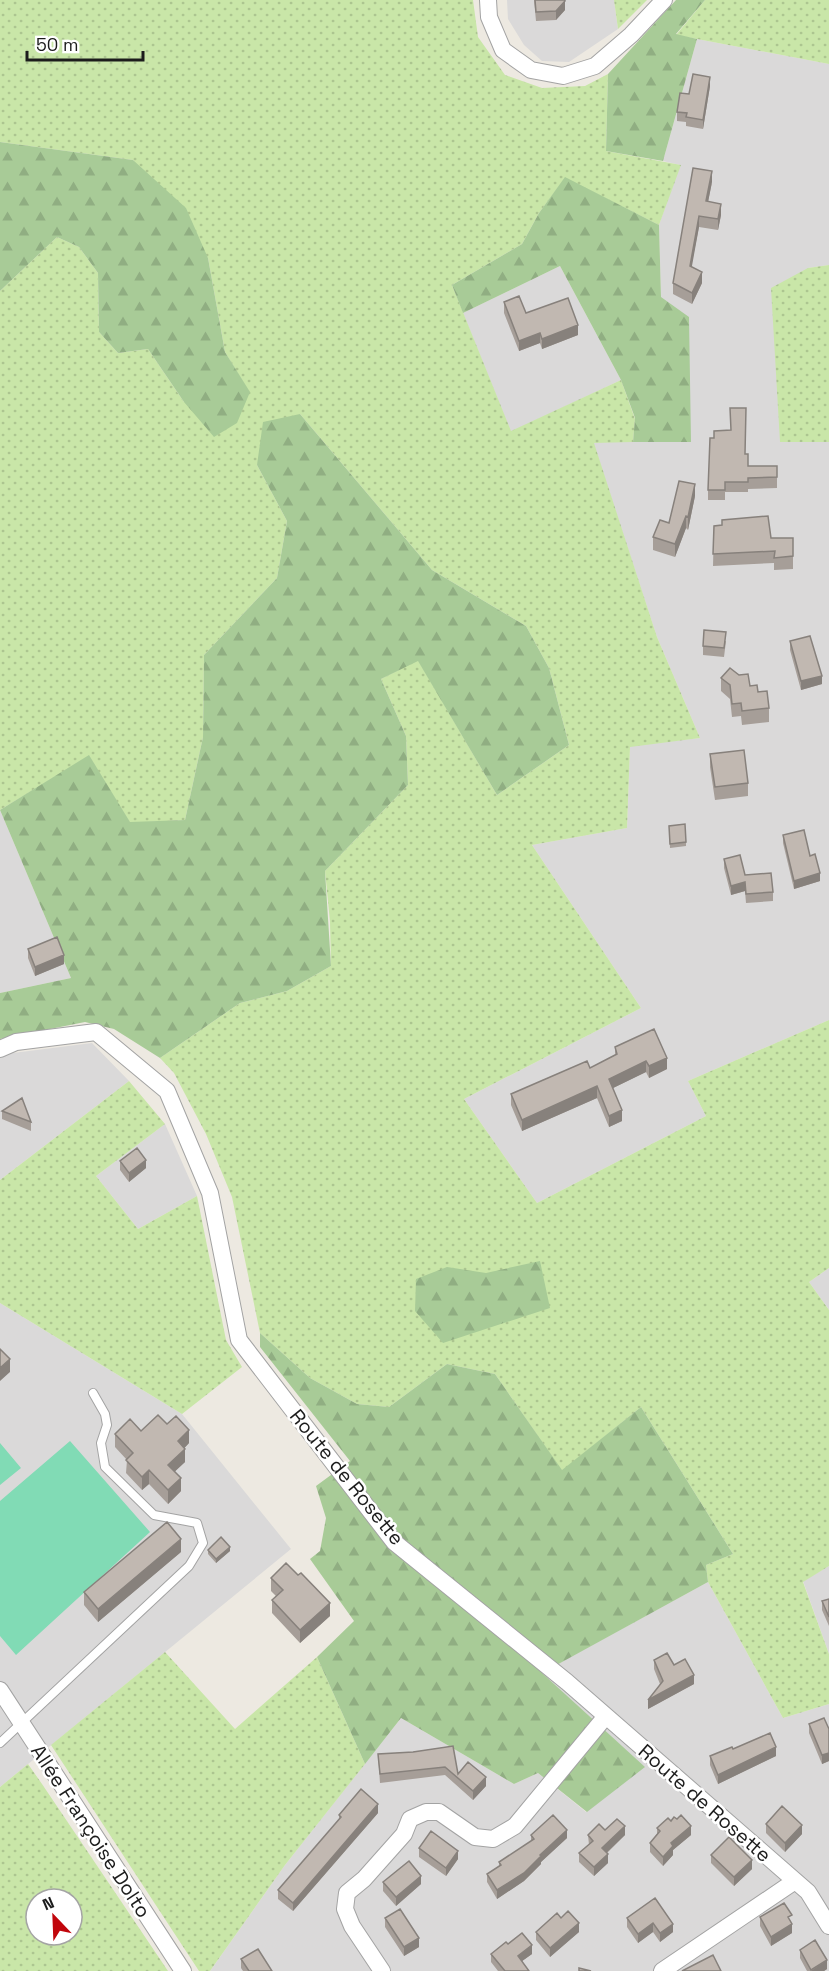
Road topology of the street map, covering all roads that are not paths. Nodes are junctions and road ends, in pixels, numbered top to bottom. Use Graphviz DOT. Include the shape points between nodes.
graph roads {
  1 [pos="488,0"];
  2 [pos="664,0"];
  3 [pos="0,1049"];
  4 [pos="93,1393"];
  5 [pos="0,1690"];
  6 [pos="606,1716"];
  7 [pos="21,1724"];
  8 [pos="0,1743"];
  9 [pos="795,1881"];
  10 [pos="829,1926"];
  11 [pos="183,1971"];
  12 [pos="382,1971"];
  13 [pos="662,1971"];
  1 -- 2 [label="street" via="489,17 502,50 531,70 563,76 595,66"];
  3 -- 6 [label="street, Route de Rosette" via="16,1042 96,1032 167,1090 210,1193 239,1340 394,1542"];
  4 -- 7 [label="lane" via="107,1425 101,1443 105,1467 154,1515 196,1522 203,1543 189,1566"];
  5 -- 7 [label="street, Allée Françoise Dolto"];
  6 -- 9 [label="street, Route de Rosette"];
  6 -- 12 [label="street" via="515,1826 493,1839 475,1837 439,1812 426,1812 410,1819 404,1834 347,1893 345,1909 352,1926"];
  7 -- 8 [label="lane"];
  7 -- 11 [label="street, Allée Françoise Dolto"];
  9 -- 10 [label="street, Route de Rosette" via="808,1892"];
  9 -- 13 [label="street"];
}
